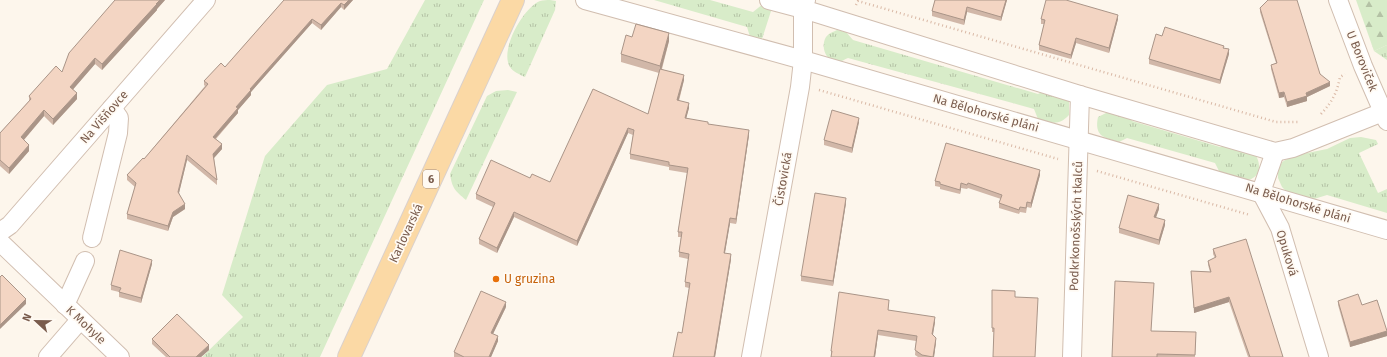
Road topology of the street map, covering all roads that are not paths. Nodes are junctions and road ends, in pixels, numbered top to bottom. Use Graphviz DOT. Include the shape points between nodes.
graph roads {
  1 [pos="206,0"];
  2 [pos="514,0"];
  3 [pos="585,0"];
  4 [pos="769,0"];
  5 [pos="1338,0"];
  6 [pos="805,4"];
  7 [pos="803,60"];
  8 [pos="1080,95"];
  9 [pos="112,108"];
  10 [pos="1385,117"];
  11 [pos="1079,140"];
  12 [pos="1275,152"];
  13 [pos="1261,192"];
  14 [pos="1387,230"];
  15 [pos="0,232"];
  16 [pos="92,238"];
  17 [pos="0,242"];
  18 [pos="85,261"];
  19 [pos="65,305"];
  20 [pos="80,320"];
  21 [pos="48,357"];
  22 [pos="120,357"];
  23 [pos="349,357"];
  24 [pos="751,357"];
  25 [pos="1072,357"];
  26 [pos="1318,357"];
  1 -- 9 [label="street, Na Višňovce"];
  2 -- 23 [label="main road, Karlovarská / 6"];
  3 -- 7 [label="street, Na Bělohorské pláni"];
  4 -- 6 [label="street"];
  5 -- 10 [label="street, U Boroviček"];
  6 -- 7 [label="street, Čistovická"];
  6 -- 8 [label="street" via="851,24"];
  7 -- 11 [label="street, Na Bělohorské pláni"];
  7 -- 24 [label="street, Čistovická"];
  8 -- 11 [label="street, Podkrkonošských tkalců"];
  8 -- 12 [label="street"];
  9 -- 15 [label="street, Na Višňovce" via="10,225"];
  9 -- 16 [label="street" via="119,118 118,133"];
  10 -- 12 [label="street"];
  11 -- 13 [label="street, Na Bělohorské pláni"];
  11 -- 25 [label="street, Podkrkonošských tkalců"];
  12 -- 13 [label="street"];
  13 -- 14 [label="street, Na Bělohorské pláni"];
  13 -- 26 [label="street, Opuková" via="1280,228"];
  17 -- 19 [label="street, K Mohyle"];
  18 -- 19 [label="street"];
  19 -- 20 [label="street, K Mohyle"];
  20 -- 21 [label="street"];
  20 -- 22 [label="street, K Mohyle"];
}
